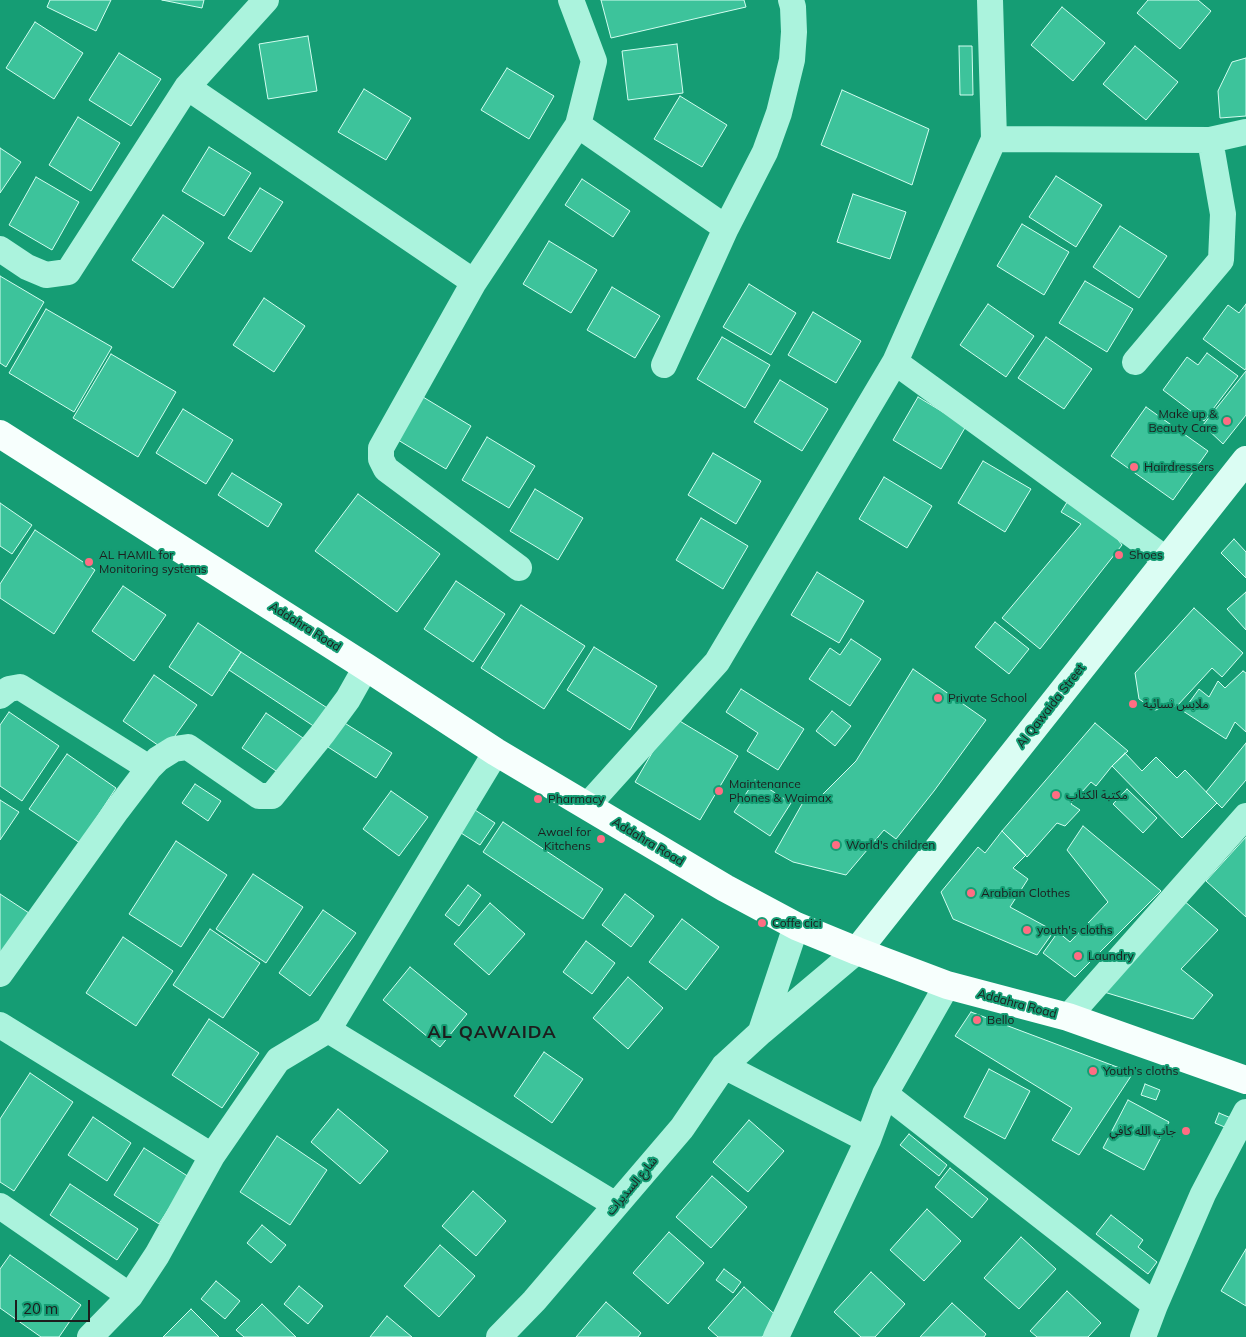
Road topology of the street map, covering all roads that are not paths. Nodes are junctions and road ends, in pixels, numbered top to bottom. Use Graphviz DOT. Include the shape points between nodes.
graph roads {
  1 [pos="266,0"];
  2 [pos="571,0"];
  3 [pos="791,0"];
  4 [pos="990,0"];
  5 [pos="187,87"];
  6 [pos="578,125"];
  7 [pos="1246,132"];
  8 [pos="994,139"];
  9 [pos="1210,140"];
  10 [pos="726,228"];
  11 [pos="0,249"];
  12 [pos="474,282"];
  13 [pos="895,362"];
  14 [pos="1135,362"];
  15 [pos="664,365"];
  16 [pos="0,434"];
  17 [pos="1246,460"];
  18 [pos="1167,560"];
  19 [pos="519,568"];
  20 [pos="366,667"];
  21 [pos="0,696"];
  22 [pos="496,752"];
  23 [pos="149,768"];
  24 [pos="587,806"];
  25 [pos="1246,816"];
  26 [pos="796,926"];
  27 [pos="857,951"];
  28 [pos="0,974"];
  29 [pos="947,985"];
  30 [pos="1068,1017"];
  31 [pos="0,1025"];
  32 [pos="328,1030"];
  33 [pos="761,1032"];
  34 [pos="724,1066"];
  35 [pos="1246,1080"];
  36 [pos="886,1094"];
  37 [pos="1246,1112"];
  38 [pos="868,1140"];
  39 [pos="212,1156"];
  40 [pos="0,1206"];
  41 [pos="616,1206"];
  42 [pos="130,1296"];
  43 [pos="1155,1305"];
  44 [pos="1146,1336"];
  45 [pos="90,1337"];
  46 [pos="499,1337"];
  47 [pos="776,1337"];
  1 -- 5 [label="street"];
  2 -- 6 [label="street" via="594,61"];
  3 -- 10 [label="street" via="792,60 779,114 765,152"];
  4 -- 8 [label="street"];
  5 -- 11 [label="street" via="68,272 46,275"];
  5 -- 12 [label="street"];
  6 -- 10 [label="street"];
  6 -- 12 [label="street"];
  7 -- 9 [label="street"];
  8 -- 9 [label="street"];
  8 -- 13 [label="street"];
  9 -- 14 [label="street" via="1223,214 1221,260"];
  10 -- 15 [label="street"];
  12 -- 19 [label="street" via="381,448 381,459 386,469"];
  13 -- 18 [label="street"];
  13 -- 24 [label="street" via="717,662"];
  16 -- 20 [label="main road, Addahra Road"];
  17 -- 18 [label="main road, Al Qawaida Street"];
  18 -- 27 [label="main road, Al Qawaida Street"];
  20 -- 22 [label="main road, Addahra Road"];
  20 -- 23 [label="street" via="338,713 272,796 259,796 188,747 174,749"];
  21 -- 23 [label="street" via="20,687"];
  22 -- 24 [label="main road, Addahra Road"];
  22 -- 32 [label="street"];
  23 -- 28 [label="street"];
  24 -- 26 [label="main road, Addahra Road"];
  25 -- 30 [label="street"];
  26 -- 27 [label="main road, Addahra Road"];
  26 -- 33 [label="street, شارع السديرات"];
  27 -- 29 [label="main road, Addahra Road"];
  27 -- 33 [label="street, شارع السديرات"];
  29 -- 30 [label="main road, Addahra Road"];
  29 -- 36 [label="street"];
  30 -- 35 [label="main road, Addahra Road"];
  31 -- 39 [label="street"];
  32 -- 39 [label="street" via="278,1060"];
  32 -- 41 [label="street"];
  33 -- 34 [label="street, شارع السديرات"];
  34 -- 38 [label="street"];
  34 -- 41 [label="street, شارع السديرات" via="682,1128"];
  36 -- 38 [label="street"];
  36 -- 43 [label="street"];
  37 -- 43 [label="street" via="1203,1194"];
  38 -- 47 [label="street"];
  39 -- 42 [label="street" via="157,1255"];
  40 -- 42 [label="street"];
  41 -- 46 [label="street, شارع السديرات"];
  42 -- 45 [label="street"];
  43 -- 44 [label="street"];
}
